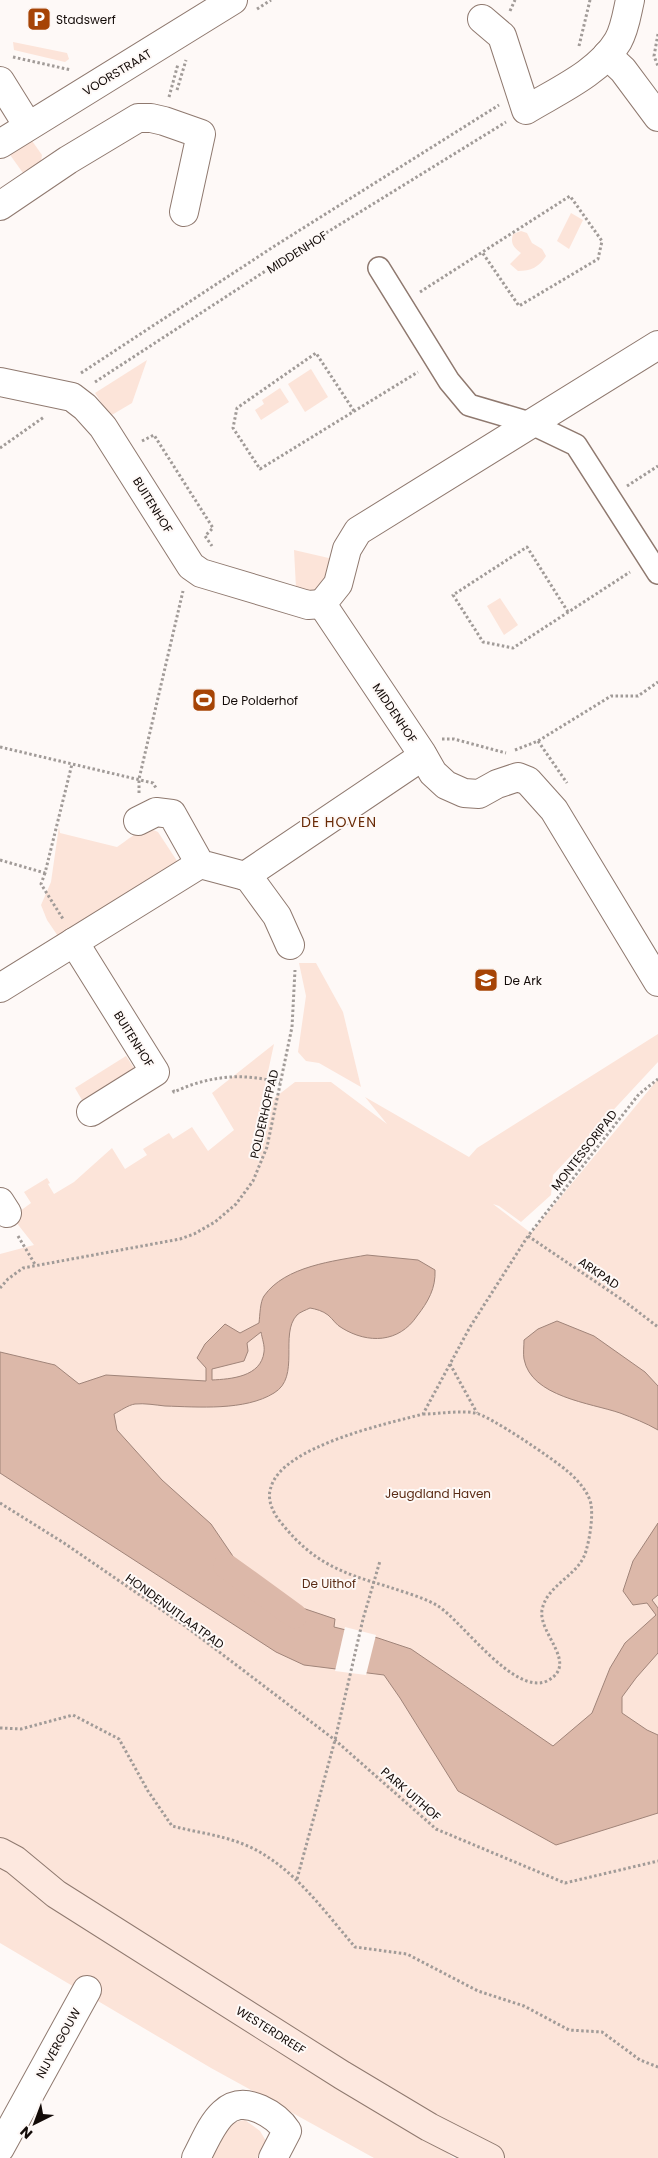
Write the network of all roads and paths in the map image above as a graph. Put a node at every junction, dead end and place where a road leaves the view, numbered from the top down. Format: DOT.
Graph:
graph roads {
  1 [pos="233,0"];
  2 [pos="590,0"];
  3 [pos="630,0"];
  4 [pos="482,19"];
  5 [pos="658,34"];
  6 [pos="578,48"];
  7 [pos="607,55"];
  8 [pos="658,66"];
  9 [pos="71,70"];
  10 [pos="4,71"];
  11 [pos="523,101"];
  12 [pos="658,118"];
  13 [pos="28,126"];
  14 [pos="0,144"];
  15 [pos="0,206"];
  16 [pos="184,212"];
  17 [pos="482,252"];
  18 [pos="379,268"];
  19 [pos="401,304"];
  20 [pos="658,345"];
  21 [pos="436,361"];
  22 [pos="0,382"];
  23 [pos="73,388"];
  24 [pos="354,411"];
  25 [pos="45,417"];
  26 [pos="530,423"];
  27 [pos="139,443"];
  28 [pos="0,448"];
  29 [pos="658,466"];
  30 [pos="610,498"];
  31 [pos="212,546"];
  32 [pos="191,566"];
  33 [pos="654,566"];
  34 [pos="322,604"];
  35 [pos="568,612"];
  36 [pos="658,682"];
  37 [pos="0,747"];
  38 [pos="422,754"];
  39 [pos="72,764"];
  40 [pos="139,780"];
  41 [pos="62,804"];
  42 [pos="67,805"];
  43 [pos="172,814"];
  44 [pos="138,821"];
  45 [pos="0,860"];
  46 [pos="200,864"];
  47 [pos="45,873"];
  48 [pos="245,876"];
  49 [pos="74,942"];
  50 [pos="290,945"];
  51 [pos="658,982"];
  52 [pos="0,988"];
  53 [pos="658,1079"];
  54 [pos="280,1083"];
  55 [pos="170,1084"];
  56 [pos="91,1112"];
  57 [pos="7,1215"];
  58 [pos="528,1236"];
  59 [pos="36,1266"];
  60 [pos="0,1288"];
  61 [pos="658,1327"];
  62 [pos="450,1364"];
  63 [pos="477,1413"];
  64 [pos="423,1414"];
  65 [pos="0,1503"];
  66 [pos="380,1561"];
  67 [pos="374,1582"];
  68 [pos="0,1728"];
  69 [pos="336,1740"];
  70 [pos="0,1852"];
  71 [pos="658,1861"];
  72 [pos="0,1872"];
  73 [pos="296,1879"];
  74 [pos="56,1894"];
  75 [pos="87,1990"];
  76 [pos="658,2067"];
  77 [pos="0,2148"];
  78 [pos="196,2158"];
  79 [pos="273,2158"];
  80 [pos="490,2158"];
  1 -- 13 [label="street, VOORSTRAAT"];
  2 -- 6 [label="path"];
  3 -- 7 [label="street"];
  4 -- 11 [label="street"];
  5 -- 8 [label="path"];
  7 -- 11 [label="street"];
  7 -- 12 [label="street"];
  9 -- 10 [label="path"];
  10 -- 13 [label="street"];
  11 -- 23 [label="path, MIDDENHOF"];
  11 -- 23 [label="path"];
  13 -- 14 [label="street, VOORSTRAAT"];
  15 -- 16 [label="street"];
  17 -- 17 [label="path"];
  17 -- 19 [label="path"];
  18 -- 19 [label="street"];
  19 -- 21 [label="street"];
  20 -- 26 [label="street"];
  21 -- 24 [label="path"];
  21 -- 26 [label="street"];
  22 -- 23 [label="street, BUITENHOF"];
  23 -- 32 [label="street, BUITENHOF"];
  24 -- 24 [label="path"];
  25 -- 28 [label="path"];
  26 -- 30 [label="street"];
  26 -- 34 [label="street"];
  27 -- 31 [label="path"];
  29 -- 30 [label="path"];
  30 -- 33 [label="street"];
  32 -- 34 [label="street"];
  32 -- 40 [label="path"];
  33 -- 35 [label="path"];
  34 -- 38 [label="street, MIDDENHOF"];
  35 -- 35 [label="path"];
  36 -- 38 [label="path"];
  37 -- 39 [label="path"];
  38 -- 48 [label="street"];
  38 -- 51 [label="street, MIDDENHOF"];
  39 -- 40 [label="path"];
  39 -- 41 [label="path"];
  40 -- 43 [label="path"];
  40 -- 44 [label="path"];
  41 -- 42 [label="path"];
  41 -- 47 [label="path"];
  43 -- 44 [label="street"];
  43 -- 46 [label="street"];
  45 -- 47 [label="path"];
  46 -- 48 [label="street"];
  46 -- 49 [label="street"];
  47 -- 49 [label="path"];
  48 -- 50 [label="street"];
  49 -- 52 [label="street"];
  49 -- 56 [label="street, BUITENHOF"];
  50 -- 54 [label="path, POLDERHOFPAD"];
  53 -- 58 [label="path, MONTESSORIPAD"];
  54 -- 55 [label="path"];
  54 -- 59 [label="path, POLDERHOFPAD"];
  57 -- 59 [label="path"];
  58 -- 61 [label="path, ARKPAD"];
  58 -- 62 [label="path, MONTESSORIPAD"];
  59 -- 60 [label="path, POLDERHOFPAD"];
  62 -- 63 [label="path"];
  62 -- 64 [label="path, MONTESSORIPAD"];
  63 -- 64 [label="path"];
  63 -- 67 [label="path"];
  64 -- 67 [label="path"];
  65 -- 69 [label="path, HONDENUITLAATPAD"];
  66 -- 67 [label="path"];
  67 -- 69 [label="path"];
  68 -- 73 [label="path"];
  69 -- 71 [label="path, PARK UITHOF"];
  69 -- 73 [label="path"];
  70 -- 74 [label="main road, WESTERDREEF"];
  72 -- 74 [label="main road, WESTERDREEF"];
  73 -- 76 [label="path"];
  74 -- 80 [label="main road, WESTERDREEF"];
  75 -- 77 [label="street, NIJVERGOUW"];
  78 -- 79 [label="street"];
}
